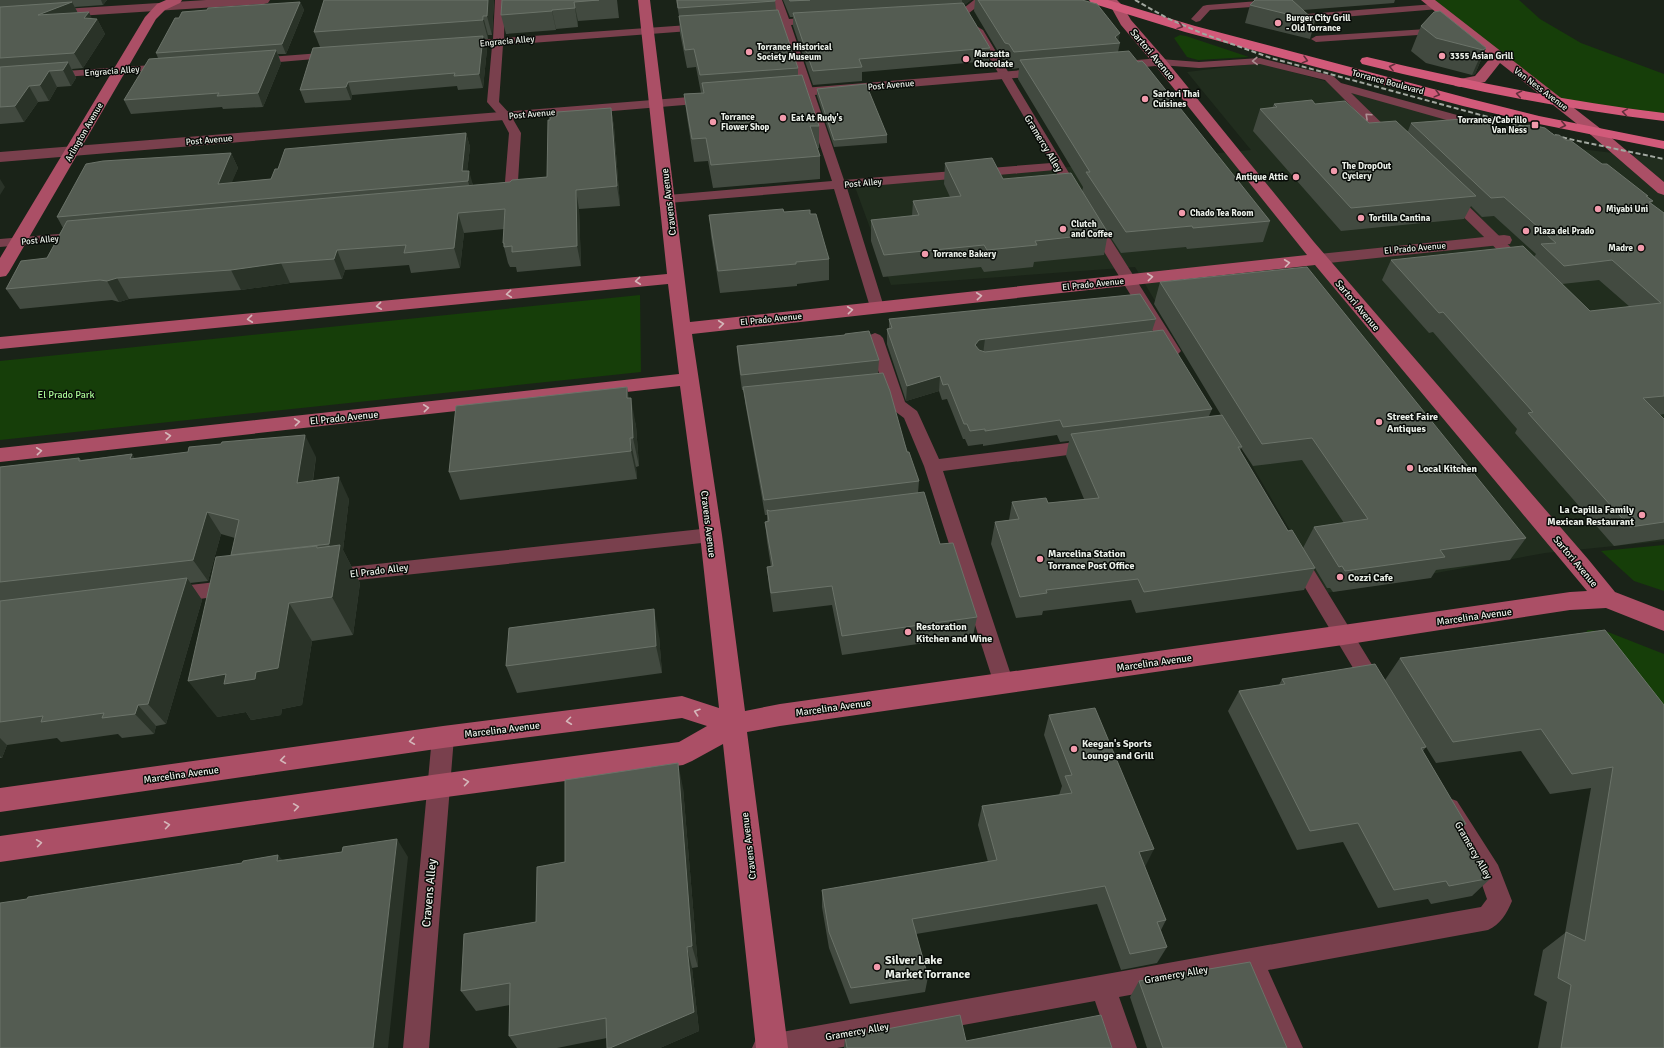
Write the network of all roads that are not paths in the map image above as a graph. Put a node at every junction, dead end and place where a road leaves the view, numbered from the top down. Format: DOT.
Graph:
graph roads {
  1 [pos="176,0"];
  2 [pos="264,0"];
  3 [pos="500,0"];
  4 [pos="644,0"];
  5 [pos="777,0"];
  6 [pos="1095,0"];
  7 [pos="1116,2"];
  8 [pos="159,3"];
  9 [pos="1431,3"];
  10 [pos="968,7"];
  11 [pos="1283,9"];
  12 [pos="0,18"];
  13 [pos="829,19"];
  14 [pos="1196,19"];
  15 [pos="784,22"];
  16 [pos="746,24"];
  17 [pos="716,26"];
  18 [pos="1464,30"];
  19 [pos="648,31"];
  20 [pos="1255,34"];
  21 [pos="1284,41"];
  22 [pos="1313,42"];
  23 [pos="498,43"];
  24 [pos="451,46"];
  25 [pos="348,54"];
  26 [pos="1498,57"];
  27 [pos="1357,58"];
  28 [pos="245,61"];
  29 [pos="1160,62"];
  30 [pos="181,66"];
  31 [pos="1104,67"];
  32 [pos="120,71"];
  33 [pos="1058,71"];
  34 [pos="1005,75"];
  35 [pos="37,76"];
  36 [pos="1460,83"];
  37 [pos="1336,86"];
  38 [pos="808,92"];
  39 [pos="763,95"];
  40 [pos="732,98"];
  41 [pos="1557,101"];
  42 [pos="656,104"];
  43 [pos="506,117"];
  44 [pos="1664,117"];
  45 [pos="1493,129"];
  46 [pos="1596,132"];
  47 [pos="1664,145"];
  48 [pos="1403,150"];
  49 [pos="73,151"];
  50 [pos="0,157"];
  51 [pos="1058,166"];
  52 [pos="840,186"];
  53 [pos="1441,187"];
  54 [pos="1664,190"];
  55 [pos="486,199"];
  56 [pos="668,200"];
  57 [pos="98,234"];
  58 [pos="1500,240"];
  59 [pos="19,242"];
  60 [pos="0,243"];
  61 [pos="1319,259"];
  62 [pos="0,272"];
  63 [pos="1528,272"];
  64 [pos="677,278"];
  65 [pos="1129,280"];
  66 [pos="877,307"];
  67 [pos="682,329"];
  68 [pos="875,338"];
  69 [pos="0,343"];
  70 [pos="1181,364"];
  71 [pos="689,379"];
  72 [pos="889,380"];
  73 [pos="844,385"];
  74 [pos="1104,444"];
  75 [pos="0,455"];
  76 [pos="933,466"];
  77 [pos="711,535"];
  78 [pos="1290,546"];
  79 [pos="310,578"];
  80 [pos="254,585"];
  81 [pos="159,596"];
  82 [pos="1607,599"];
  83 [pos="1664,620"];
  84 [pos="1343,635"];
  85 [pos="1004,684"];
  86 [pos="1385,703"];
  87 [pos="734,724"];
  88 [pos="443,737"];
  89 [pos="439,786"];
  90 [pos="1439,792"];
  91 [pos="0,800"];
  92 [pos="0,849"];
  93 [pos="1251,961"];
  94 [pos="1103,987"];
  95 [pos="416,1048"];
  96 [pos="770,1048"];
  97 [pos="1124,1048"];
  98 [pos="1290,1048"];
  1 -- 8 [label="street, Arlington Avenue"];
  2 -- 8 [label="street"];
  3 -- 23 [label="lane"];
  4 -- 19 [label="street, Cravens Avenue"];
  5 -- 15 [label="lane"];
  6 -- 7 [label="main road, Torrance Boulevard"];
  7 -- 14 [label="main road, Torrance Boulevard"];
  7 -- 29 [label="street, Sartori Avenue"];
  7 -- 46 [label="main road, Torrance Boulevard, one-way"];
  8 -- 12 [label="street"];
  8 -- 32 [label="street, Arlington Avenue"];
  9 -- 11 [label="lane"];
  9 -- 18 [label="street, Van Ness Avenue"];
  10 -- 34 [label="lane, Gramercy Alley"];
  11 -- 14 [label="lane"];
  11 -- 22 [label="lane"];
  13 -- 15 [label="lane"];
  14 -- 20 [label="main road, Torrance Boulevard"];
  15 -- 16 [label="lane"];
  15 -- 38 [label="lane"];
  17 -- 19 [label="lane, Engracia Alley"];
  18 -- 22 [label="lane"];
  18 -- 26 [label="street, Van Ness Avenue"];
  19 -- 23 [label="lane, Engracia Alley"];
  19 -- 42 [label="street, Cravens Avenue"];
  21 -- 22 [label="main road"];
  23 -- 24 [label="lane, Engracia Alley"];
  23 -- 43 [label="lane"];
  25 -- 28 [label="lane"];
  26 -- 36 [label="street"];
  26 -- 41 [label="street, Van Ness Avenue"];
  36 -- 27 [label="main road, Torrance Boulevard, one-way"];
  29 -- 31 [label="street"];
  37 -- 29 [label="lane, one-way"];
  29 -- 61 [label="street, Sartori Avenue"];
  30 -- 32 [label="lane, Engracia Alley"];
  32 -- 35 [label="lane, Engracia Alley"];
  32 -- 49 [label="street, Arlington Avenue"];
  33 -- 34 [label="street, Post Avenue"];
  34 -- 38 [label="street, Post Avenue"];
  34 -- 51 [label="lane, Gramercy Alley"];
  41 -- 36 [label="main road, Torrance Boulevard, one-way"];
  37 -- 45 [label="lane"];
  48 -- 37 [label="lane, one-way"];
  38 -- 39 [label="street, Post Avenue"];
  38 -- 52 [label="lane"];
  40 -- 42 [label="street, Post Avenue"];
  44 -- 41 [label="main road, Torrance Boulevard, one-way"];
  41 -- 46 [label="street, Van Ness Avenue"];
  42 -- 43 [label="street, Post Avenue"];
  42 -- 56 [label="street, Cravens Avenue"];
  43 -- 49 [label="street, Post Avenue"];
  43 -- 55 [label="lane"];
  46 -- 47 [label="main road, Torrance Boulevard"];
  46 -- 54 [label="street, Van Ness Avenue"];
  49 -- 50 [label="street, Post Avenue"];
  49 -- 59 [label="street, Arlington Avenue"];
  51 -- 52 [label="lane, Post Alley"];
  51 -- 65 [label="lane, Gramercy Alley"];
  52 -- 56 [label="lane, Post Alley"];
  52 -- 66 [label="lane"];
  53 -- 58 [label="lane"];
  56 -- 64 [label="street, Cravens Avenue"];
  57 -- 59 [label="lane, Post Alley"];
  58 -- 61 [label="street, El Prado Avenue"];
  58 -- 63 [label="lane"];
  59 -- 60 [label="lane, Post Alley"];
  59 -- 62 [label="street, Arlington Avenue"];
  65 -- 61 [label="street, El Prado Avenue, one-way"];
  61 -- 82 [label="street, Sartori Avenue"];
  64 -- 67 [label="street, Cravens Avenue"];
  64 -- 69 [label="street, one-way"];
  66 -- 65 [label="street, El Prado Avenue, one-way"];
  65 -- 70 [label="lane, Gramercy Alley"];
  67 -- 66 [label="street, El Prado Avenue, one-way"];
  67 -- 71 [label="street, Cravens Avenue"];
  68 -- 72 [label="lane"];
  75 -- 71 [label="street, El Prado Avenue, one-way"];
  71 -- 77 [label="street, Cravens Avenue"];
  72 -- 73 [label="lane"];
  72 -- 76 [label="lane"];
  74 -- 76 [label="lane"];
  76 -- 85 [label="lane"];
  77 -- 79 [label="lane, El Prado Alley"];
  77 -- 87 [label="street, Cravens Avenue"];
  78 -- 84 [label="lane"];
  80 -- 81 [label="lane"];
  82 -- 83 [label="street, Marcelina Avenue"];
  82 -- 84 [label="street, Marcelina Avenue"];
  84 -- 85 [label="street, Marcelina Avenue"];
  84 -- 86 [label="lane"];
  85 -- 87 [label="street, Marcelina Avenue"];
  87 -- 88 [label="street, Marcelina Avenue, one-way"];
  89 -- 87 [label="street, one-way"];
  87 -- 96 [label="street, Cravens Avenue"];
  88 -- 89 [label="lane, Cravens Alley"];
  88 -- 91 [label="street, Marcelina Avenue, one-way"];
  92 -- 89 [label="street, one-way"];
  89 -- 95 [label="lane, Cravens Alley"];
  90 -- 93 [label="lane, Gramercy Alley"];
  93 -- 94 [label="lane, Gramercy Alley"];
  93 -- 98 [label="lane"];
  94 -- 96 [label="lane, Gramercy Alley"];
  94 -- 97 [label="lane"];
}
